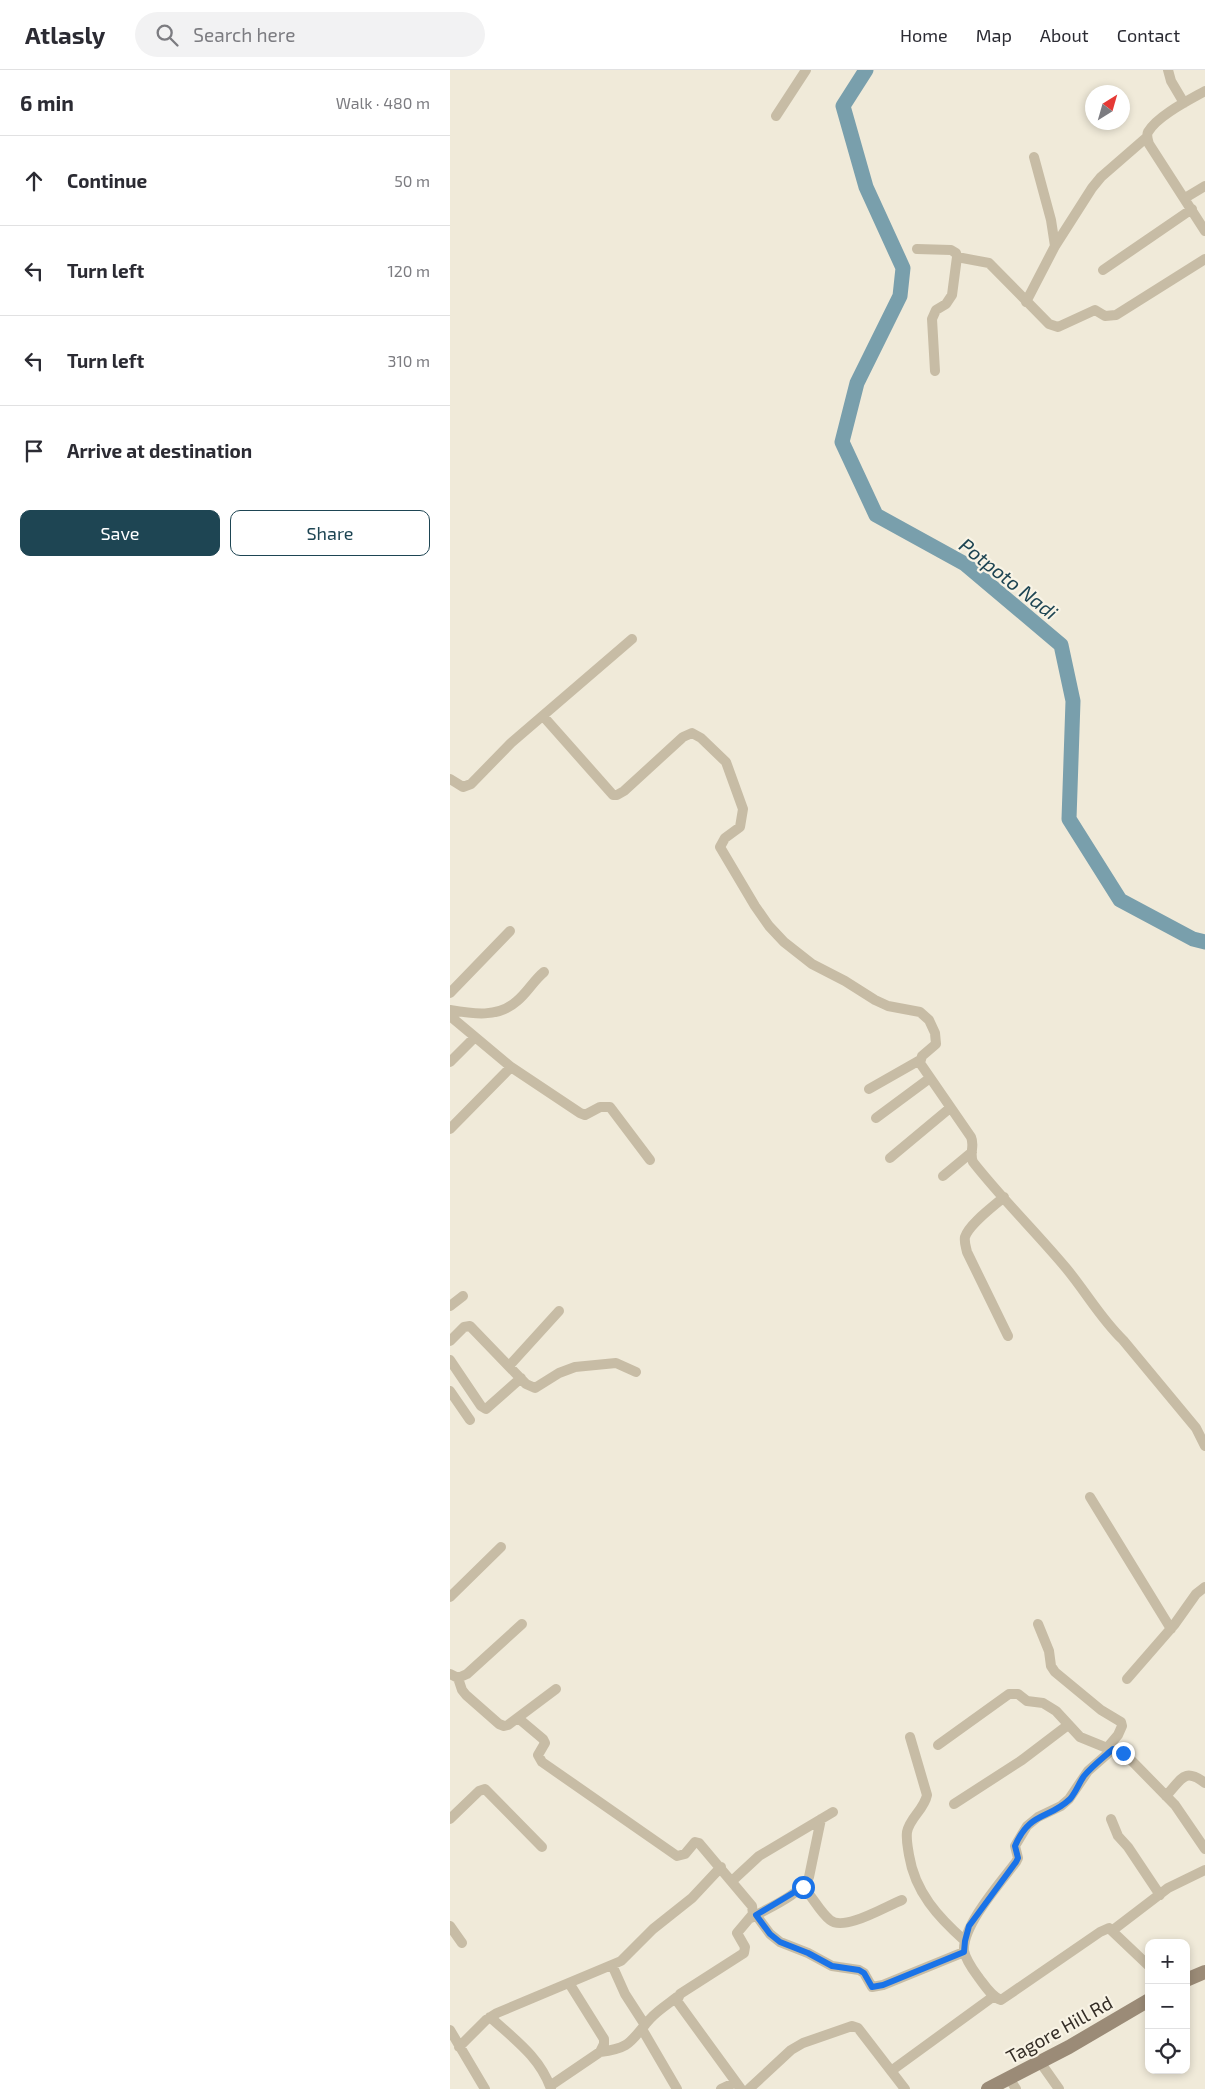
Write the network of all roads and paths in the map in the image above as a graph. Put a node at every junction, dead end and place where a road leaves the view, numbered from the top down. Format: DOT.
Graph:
graph roads {
  1 [pos="806,70"];
  2 [pos="1168,70"];
  3 [pos="1205,90"];
  4 [pos="1184,103"];
  5 [pos="776,116"];
  6 [pos="1147,136"];
  7 [pos="1034,157"];
  8 [pos="1205,186"];
  9 [pos="1185,198"];
  10 [pos="1192,209"];
  11 [pos="1205,231"];
  12 [pos="1056,246"];
  13 [pos="917,249"];
  14 [pos="957,258"];
  15 [pos="1205,259"];
  16 [pos="1103,270"];
  17 [pos="1026,302"];
  18 [pos="936,371"];
  19 [pos="632,639"];
  20 [pos="543,716"];
  21 [pos="450,779"];
  22 [pos="510,931"];
  23 [pos="544,972"];
  24 [pos="450,993"];
  25 [pos="450,1010"];
  26 [pos="450,1016"];
  27 [pos="454,1027"];
  28 [pos="475,1037"];
  29 [pos="920,1060"];
  30 [pos="450,1062"];
  31 [pos="510,1067"];
  32 [pos="930,1078"];
  33 [pos="869,1089"];
  34 [pos="950,1108"];
  35 [pos="876,1118"];
  36 [pos="450,1129"];
  37 [pos="972,1152"];
  38 [pos="890,1158"];
  39 [pos="650,1160"];
  40 [pos="943,1176"];
  41 [pos="1004,1197"];
  42 [pos="463,1296"];
  43 [pos="450,1306"];
  44 [pos="559,1311"];
  45 [pos="1008,1336"];
  46 [pos="450,1341"];
  47 [pos="450,1360"];
  48 [pos="510,1366"];
  49 [pos="636,1372"];
  50 [pos="521,1378"];
  51 [pos="450,1391"];
  52 [pos="470,1420"];
  53 [pos="1205,1446"];
  54 [pos="1090,1497"];
  55 [pos="501,1547"];
  56 [pos="1205,1587"];
  57 [pos="450,1597"];
  58 [pos="522,1624"];
  59 [pos="1038,1624"];
  60 [pos="1171,1629"];
  61 [pos="454,1676"];
  62 [pos="1127,1679"];
  63 [pos="556,1689"];
  64 [pos="518,1718"];
  65 [pos="1068,1725"];
  66 [pos="910,1737"];
  67 [pos="938,1745"];
  68 [pos="1110,1748"];
  69 [pos="1205,1782"];
  70 [pos="1166,1796"];
  71 [pos="954,1804"];
  72 [pos="834,1812"];
  73 [pos="452,1814"];
  74 [pos="821,1819"];
  75 [pos="1111,1819"];
  76 [pos="542,1847"];
  77 [pos="1205,1849"];
  78 [pos="721,1867"];
  79 [pos="1205,1870"];
  80 [pos="732,1881"];
  81 [pos="803,1887"];
  82 [pos="1160,1895"];
  83 [pos="902,1900"];
  84 [pos="753,1917"];
  85 [pos="450,1926"];
  86 [pos="1113,1930"];
  87 [pos="965,1941"];
  88 [pos="462,1943"];
  89 [pos="964,1952"];
  90 [pos="1145,1962"];
  91 [pos="612,1965"];
  92 [pos="1205,1972"];
  93 [pos="1190,1978"];
  94 [pos="569,1983"];
  95 [pos="994,1996"];
  96 [pos="677,1997"];
  97 [pos="1145,2002"];
  98 [pos="490,2017"];
  99 [pos="643,2027"];
  100 [pos="450,2030"];
  101 [pos="459,2047"];
  102 [pos="600,2052"];
  103 [pos="1040,2062"];
  104 [pos="892,2071"];
  105 [pos="1013,2083"];
  106 [pos="738,2085"];
  107 [pos="551,2088"];
  108 [pos="485,2089"];
  109 [pos="677,2089"];
  110 [pos="721,2089"];
  111 [pos="749,2089"];
  112 [pos="905,2089"];
  113 [pos="988,2089"];
  114 [pos="1059,2089"];
  1 -- 5 [label="street"];
  2 -- 4 [label="street"];
  3 -- 4 [label="street"];
  4 -- 6 [label="street"];
  6 -- 9 [label="street"];
  6 -- 12 [label="street"];
  7 -- 12 [label="street"];
  8 -- 9 [label="street"];
  9 -- 10 [label="street"];
  10 -- 11 [label="street"];
  10 -- 16 [label="street"];
  12 -- 17 [label="street"];
  13 -- 14 [label="street"];
  14 -- 17 [label="street"];
  14 -- 18 [label="street"];
  15 -- 17 [label="street"];
  19 -- 20 [label="street"];
  20 -- 21 [label="street"];
  20 -- 29 [label="street"];
  22 -- 24 [label="street"];
  23 -- 25 [label="street"];
  26 -- 27 [label="street"];
  27 -- 28 [label="street"];
  28 -- 30 [label="street"];
  28 -- 31 [label="street"];
  29 -- 32 [label="street"];
  29 -- 33 [label="street"];
  31 -- 36 [label="street"];
  31 -- 39 [label="street"];
  32 -- 34 [label="street"];
  32 -- 35 [label="street"];
  34 -- 37 [label="street"];
  34 -- 38 [label="street"];
  37 -- 40 [label="street"];
  37 -- 41 [label="street"];
  41 -- 45 [label="street"];
  41 -- 53 [label="street"];
  42 -- 43 [label="street"];
  44 -- 48 [label="street"];
  46 -- 48 [label="street"];
  47 -- 50 [label="street"];
  48 -- 50 [label="street"];
  49 -- 50 [label="street"];
  51 -- 52 [label="street"];
  54 -- 60 [label="street"];
  55 -- 57 [label="street"];
  56 -- 60 [label="street"];
  58 -- 61 [label="street"];
  59 -- 68 [label="street"];
  60 -- 62 [label="street"];
  61 -- 64 [label="street"];
  63 -- 64 [label="street"];
  64 -- 78 [label="street"];
  65 -- 67 [label="street"];
  65 -- 68 [label="street"];
  65 -- 71 [label="street"];
  66 -- 87 [label="street"];
  68 -- 70 [label="street"];
  68 -- 87 [label="street"];
  69 -- 70 [label="street"];
  70 -- 77 [label="street"];
  72 -- 74 [label="street"];
  73 -- 76 [label="street"];
  74 -- 80 [label="street"];
  74 -- 81 [label="street"];
  75 -- 82 [label="street"];
  78 -- 80 [label="street"];
  78 -- 91 [label="street"];
  79 -- 82 [label="street"];
  80 -- 84 [label="street"];
  81 -- 83 [label="street"];
  81 -- 84 [label="street"];
  82 -- 86 [label="street"];
  84 -- 89 [label="street"];
  84 -- 96 [label="street"];
  85 -- 88 [label="street"];
  86 -- 90 [label="street"];
  86 -- 95 [label="street"];
  87 -- 89 [label="street"];
  89 -- 95 [label="street"];
  91 -- 94 [label="street"];
  91 -- 99 [label="street"];
  92 -- 93 [label="main road"];
  94 -- 98 [label="street"];
  94 -- 102 [label="street"];
  95 -- 104 [label="street"];
  96 -- 99 [label="street"];
  96 -- 106 [label="street"];
  97 -- 103 [label="main road, Tagore Hill Rd"];
  98 -- 101 [label="street"];
  98 -- 107 [label="street"];
  99 -- 102 [label="street"];
  99 -- 109 [label="street"];
  100 -- 101 [label="street"];
  101 -- 108 [label="street"];
  102 -- 107 [label="street"];
  103 -- 105 [label="main road, Tagore Hill Rd"];
  103 -- 114 [label="street"];
  104 -- 111 [label="street"];
  104 -- 112 [label="street"];
  105 -- 113 [label="main road, Tagore Hill Rd"];
  106 -- 110 [label="street"];
}
